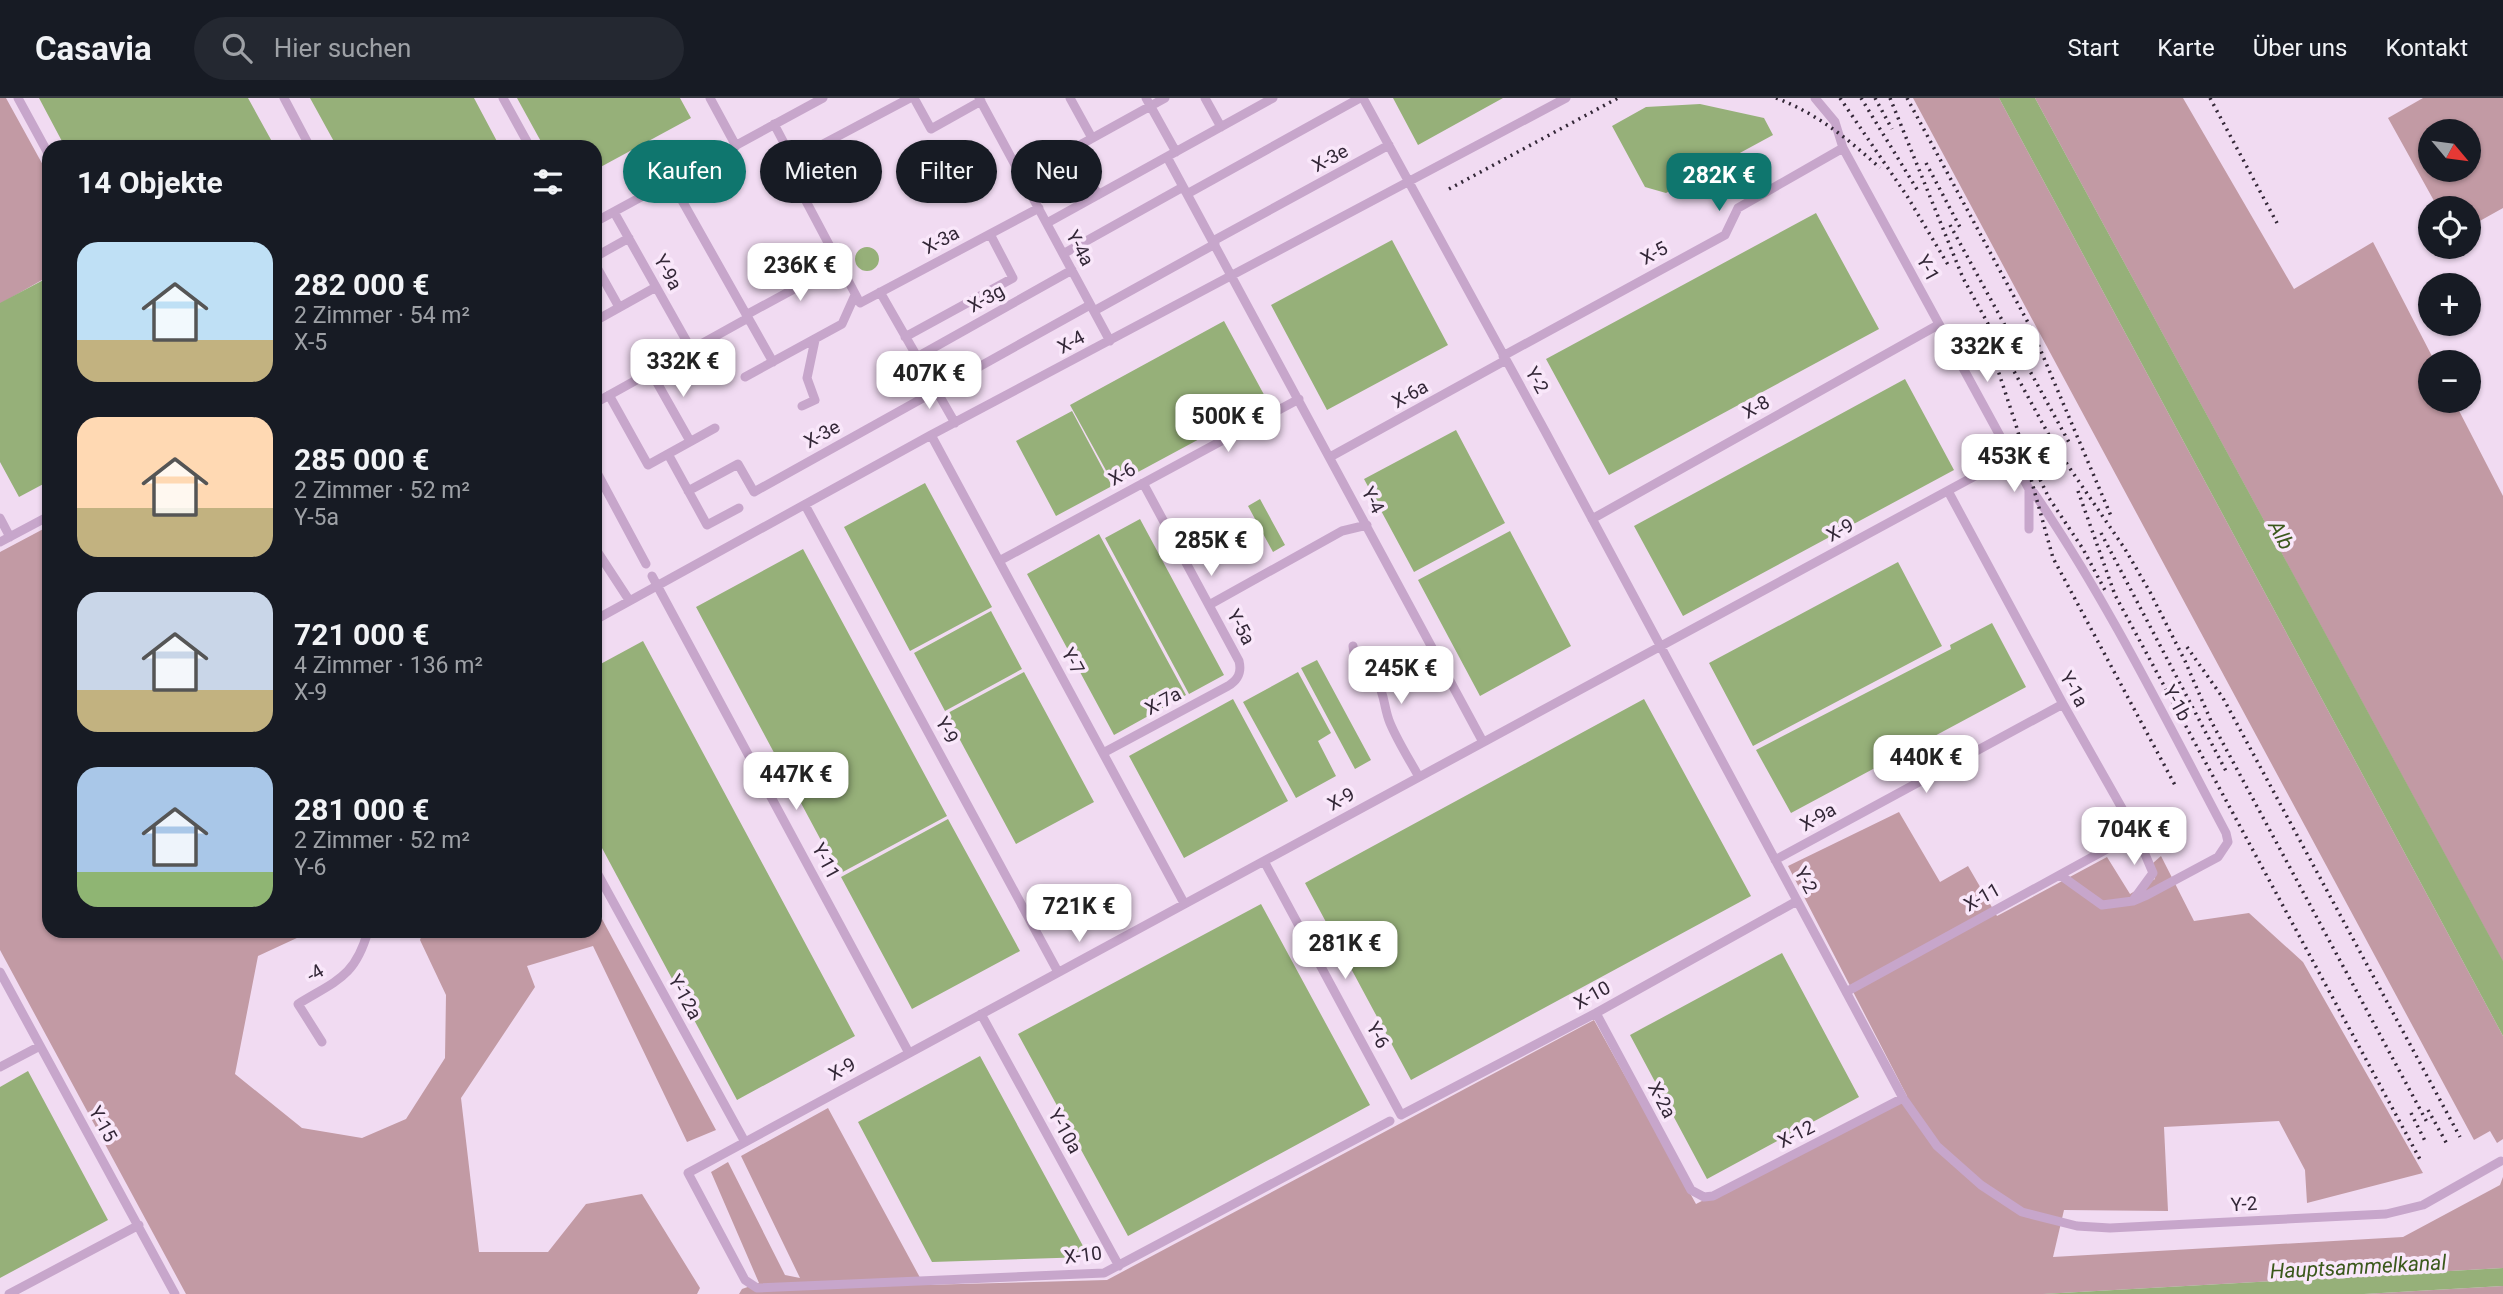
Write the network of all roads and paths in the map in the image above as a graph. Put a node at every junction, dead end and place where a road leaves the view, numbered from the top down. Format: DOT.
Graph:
graph roads {
  1 [pos="18,98"];
  2 [pos="284,98"];
  3 [pos="503,98"];
  4 [pos="710,98"];
  5 [pos="823,98"];
  6 [pos="912,98"];
  7 [pos="1070,98"];
  8 [pos="1165,98"];
  9 [pos="1205,98"];
  10 [pos="1273,98"];
  11 [pos="1362,98"];
  12 [pos="1566,98"];
  13 [pos="1815,98"];
  14 [pos="980,100"];
  15 [pos="1148,102"];
  16 [pos="774,124"];
  17 [pos="1220,127"];
  18 [pos="1092,138"];
  19 [pos="306,140"];
  20 [pos="526,140"];
  21 [pos="733,140"];
  22 [pos="746,140"];
  23 [pos="782,140"];
  24 [pos="831,140"];
  25 [pos="1089,140"];
  26 [pos="42,142"];
  27 [pos="1389,145"];
  28 [pos="1843,148"];
  29 [pos="1171,154"];
  30 [pos="1011,157"];
  31 [pos="1408,182"];
  32 [pos="1185,191"];
  33 [pos="1102,193"];
  34 [pos="631,203"];
  35 [pos="683,203"];
  36 [pos="807,203"];
  37 [pos="1036,203"];
  38 [pos="1083,203"];
  39 [pos="1039,208"];
  40 [pos="614,212"];
  41 [pos="602,218"];
  42 [pos="1047,223"];
  43 [pos="990,234"];
  44 [pos="628,238"];
  45 [pos="1214,243"];
  46 [pos="602,253"];
  47 [pos="1063,254"];
  48 [pos="840,264"];
  49 [pos="1072,270"];
  50 [pos="1232,275"];
  51 [pos="602,277"];
  52 [pos="656,287"];
  53 [pos="880,292"];
  54 [pos="858,299"];
  55 [pos="619,307"];
  56 [pos="1092,308"];
  57 [pos="747,316"];
  58 [pos="602,317"];
  59 [pos="1938,325"];
  60 [pos="905,337"];
  61 [pos="815,340"];
  62 [pos="1110,341"];
  63 [pos="691,349"];
  64 [pos="917,357"];
  65 [pos="1505,358"];
  66 [pos="773,362"];
  67 [pos="651,372"];
  68 [pos="745,377"];
  69 [pos="936,390"];
  70 [pos="609,395"];
  71 [pos="602,399"];
  72 [pos="1299,399"];
  73 [pos="802,407"];
  74 [pos="955,423"];
  75 [pos="715,428"];
  76 [pos="931,435"];
  77 [pos="690,441"];
  78 [pos="668,454"];
  79 [pos="1330,457"];
  80 [pos="2010,457"];
  81 [pos="602,482"];
  82 [pos="1143,483"];
  83 [pos="2028,489"];
  84 [pos="688,491"];
  85 [pos="1948,491"];
  86 [pos="804,505"];
  87 [pos="739,508"];
  88 [pos="0,518"];
  89 [pos="1592,519"];
  90 [pos="42,520"];
  91 [pos="1367,525"];
  92 [pos="2029,529"];
  93 [pos="10,537"];
  94 [pos="0,542"];
  95 [pos="602,559"];
  96 [pos="999,561"];
  97 [pos="646,564"];
  98 [pos="654,580"];
  99 [pos="629,600"];
  100 [pos="1209,605"];
  101 [pos="602,616"];
  102 [pos="1353,646"];
  103 [pos="1660,647"];
  104 [pos="1238,678"];
  105 [pos="2063,704"];
  106 [pos="1483,742"];
  107 [pos="1103,753"];
  108 [pos="1419,777"];
  109 [pos="2136,833"];
  110 [pos="1775,860"];
  111 [pos="1264,861"];
  112 [pos="2060,875"];
  113 [pos="602,882"];
  114 [pos="1797,901"];
  115 [pos="2133,901"];
  116 [pos="1184,903"];
  117 [pos="365,938"];
  118 [pos="0,972"];
  119 [pos="1058,972"];
  120 [pos="1846,992"];
  121 [pos="1595,1013"];
  122 [pos="981,1014"];
  123 [pos="322,1042"];
  124 [pos="40,1046"];
  125 [pos="909,1053"];
  126 [pos="0,1067"];
  127 [pos="1903,1098"];
  128 [pos="1401,1115"];
  129 [pos="1390,1121"];
  130 [pos="745,1142"];
  131 [pos="2501,1161"];
  132 [pos="1704,1197"];
  133 [pos="139,1225"];
  134 [pos="1119,1266"];
  135 [pos="745,1280"];
  136 [pos="9,1294"];
  137 [pos="175,1294"];
  1 -- 26 [label="street"];
  2 -- 19 [label="street"];
  3 -- 20 [label="street"];
  4 -- 21 [label="street"];
  5 -- 16 [label="street"];
  6 -- 14 [label="street"];
  6 -- 24 [label="street"];
  7 -- 18 [label="street"];
  8 -- 15 [label="street"];
  9 -- 17 [label="street"];
  10 -- 17 [label="street"];
  11 -- 27 [label="street, Y-2"];
  11 -- 32 [label="street"];
  12 -- 31 [label="street, X-4"];
  13 -- 28 [label="street, Y-1"];
  14 -- 30 [label="street, Y-4a"];
  15 -- 18 [label="street"];
  15 -- 29 [label="street"];
  16 -- 22 [label="street"];
  16 -- 23 [label="street"];
  17 -- 29 [label="street"];
  18 -- 25 [label="street"];
  27 -- 31 [label="street, Y-2"];
  27 -- 45 [label="street, X-3e"];
  28 -- 59 [label="street, Y-1"];
  28 -- 65 [label="street, X-5"];
  29 -- 32 [label="street"];
  29 -- 33 [label="street"];
  31 -- 50 [label="street, X-4"];
  31 -- 65 [label="street, Y-2"];
  32 -- 45 [label="street"];
  32 -- 47 [label="street"];
  34 -- 40 [label="street"];
  35 -- 57 [label="street"];
  36 -- 48 [label="street"];
  37 -- 39 [label="street, Y-4a"];
  38 -- 42 [label="street"];
  39 -- 42 [label="street, Y-4a"];
  39 -- 43 [label="street, X-3a"];
  40 -- 41 [label="street"];
  40 -- 44 [label="street, Y-9a"];
  42 -- 47 [label="street, Y-4a"];
  43 -- 53 [label="street, X-3a"];
  43 -- 60 [label="street"];
  44 -- 46 [label="street"];
  44 -- 52 [label="street, Y-9a"];
  45 -- 50 [label="street"];
  45 -- 56 [label="street, X-3e"];
  47 -- 49 [label="street, Y-4a"];
  48 -- 54 [label="street"];
  48 -- 57 [label="street"];
  49 -- 56 [label="street, Y-4a"];
  49 -- 64 [label="street, X-3g"];
  50 -- 62 [label="street, X-4"];
  50 -- 72 [label="street, Y-4"];
  51 -- 55 [label="street"];
  52 -- 55 [label="street"];
  52 -- 63 [label="street, Y-9a"];
  53 -- 54 [label="street, X-3a"];
  53 -- 60 [label="street"];
  54 -- 61 [label="street"];
  55 -- 58 [label="street"];
  56 -- 62 [label="street, Y-4a"];
  56 -- 69 [label="street, X-3e"];
  57 -- 63 [label="street"];
  57 -- 66 [label="street"];
  59 -- 80 [label="street, Y-1"];
  59 -- 89 [label="street, X-8"];
  60 -- 64 [label="street"];
  61 -- 66 [label="street"];
  61 -- 73 [label="street"];
  62 -- 74 [label="street, X-4"];
  63 -- 67 [label="street"];
  64 -- 69 [label="street"];
  65 -- 79 [label="street, X-6a"];
  65 -- 89 [label="street, Y-2"];
  66 -- 68 [label="street"];
  67 -- 70 [label="street"];
  67 -- 77 [label="street"];
  69 -- 74 [label="street"];
  69 -- 84 [label="street, X-3e"];
  70 -- 71 [label="street"];
  70 -- 78 [label="street"];
  72 -- 79 [label="street, Y-4"];
  72 -- 82 [label="street, X-6"];
  74 -- 76 [label="street, X-4"];
  75 -- 77 [label="street"];
  76 -- 86 [label="street, X-4"];
  76 -- 96 [label="street, Y-7"];
  77 -- 78 [label="street"];
  78 -- 84 [label="street"];
  79 -- 91 [label="street, Y-4"];
  80 -- 83 [label="street, Y-1b"];
  80 -- 85 [label="street, X-9"];
  81 -- 97 [label="street"];
  82 -- 96 [label="street, X-6"];
  82 -- 100 [label="street, Y-5a"];
  83 -- 92 [label="street, Y-1b"];
  83 -- 115 [label="street, Y-1b"];
  84 -- 87 [label="street"];
  85 -- 103 [label="street, X-9"];
  85 -- 105 [label="street, Y-1a"];
  86 -- 98 [label="street, X-4"];
  86 -- 119 [label="street, Y-9"];
  88 -- 93 [label="street"];
  89 -- 103 [label="street, Y-2"];
  90 -- 93 [label="street"];
  91 -- 100 [label="street"];
  91 -- 106 [label="street, Y-4"];
  93 -- 94 [label="street"];
  95 -- 99 [label="street"];
  96 -- 107 [label="street, Y-7"];
  98 -- 99 [label="street, X-4"];
  98 -- 125 [label="street, Y-11"];
  99 -- 101 [label="street, X-4"];
  100 -- 104 [label="street, Y-5a"];
  102 -- 108 [label="street"];
  103 -- 106 [label="street, X-9"];
  103 -- 110 [label="street, Y-2"];
  104 -- 107 [label="street, X-7a"];
  105 -- 109 [label="street, Y-1a"];
  105 -- 110 [label="street, X-9a"];
  106 -- 108 [label="street, X-9"];
  107 -- 116 [label="street, Y-7"];
  108 -- 111 [label="street, X-9"];
  109 -- 112 [label="street, X-11"];
  109 -- 115 [label="street, Y-1a"];
  110 -- 114 [label="street, Y-2"];
  111 -- 116 [label="street, X-9"];
  111 -- 128 [label="street, Y-6"];
  112 -- 115 [label="street"];
  112 -- 120 [label="street, X-11"];
  113 -- 130 [label="street, Y-12a"];
  114 -- 120 [label="street, Y-2"];
  114 -- 121 [label="street, X-10"];
  116 -- 119 [label="street, X-9"];
  117 -- 123 [label="street, -4"];
  118 -- 124 [label="street, Y-15"];
  119 -- 122 [label="street, X-9"];
  120 -- 127 [label="street, Y-2"];
  121 -- 128 [label="street, X-10"];
  121 -- 132 [label="street, X-2a"];
  122 -- 125 [label="street, X-9"];
  122 -- 134 [label="street, Y-10a"];
  124 -- 126 [label="street"];
  124 -- 133 [label="street, Y-15"];
  125 -- 130 [label="street, X-9"];
  127 -- 131 [label="street, Y-2"];
  127 -- 132 [label="street, X-12"];
  129 -- 134 [label="street, X-10"];
  130 -- 135 [label="street, X-9"];
  133 -- 136 [label="street"];
  133 -- 137 [label="street, Y-15"];
  134 -- 135 [label="street, X-10"];
}
